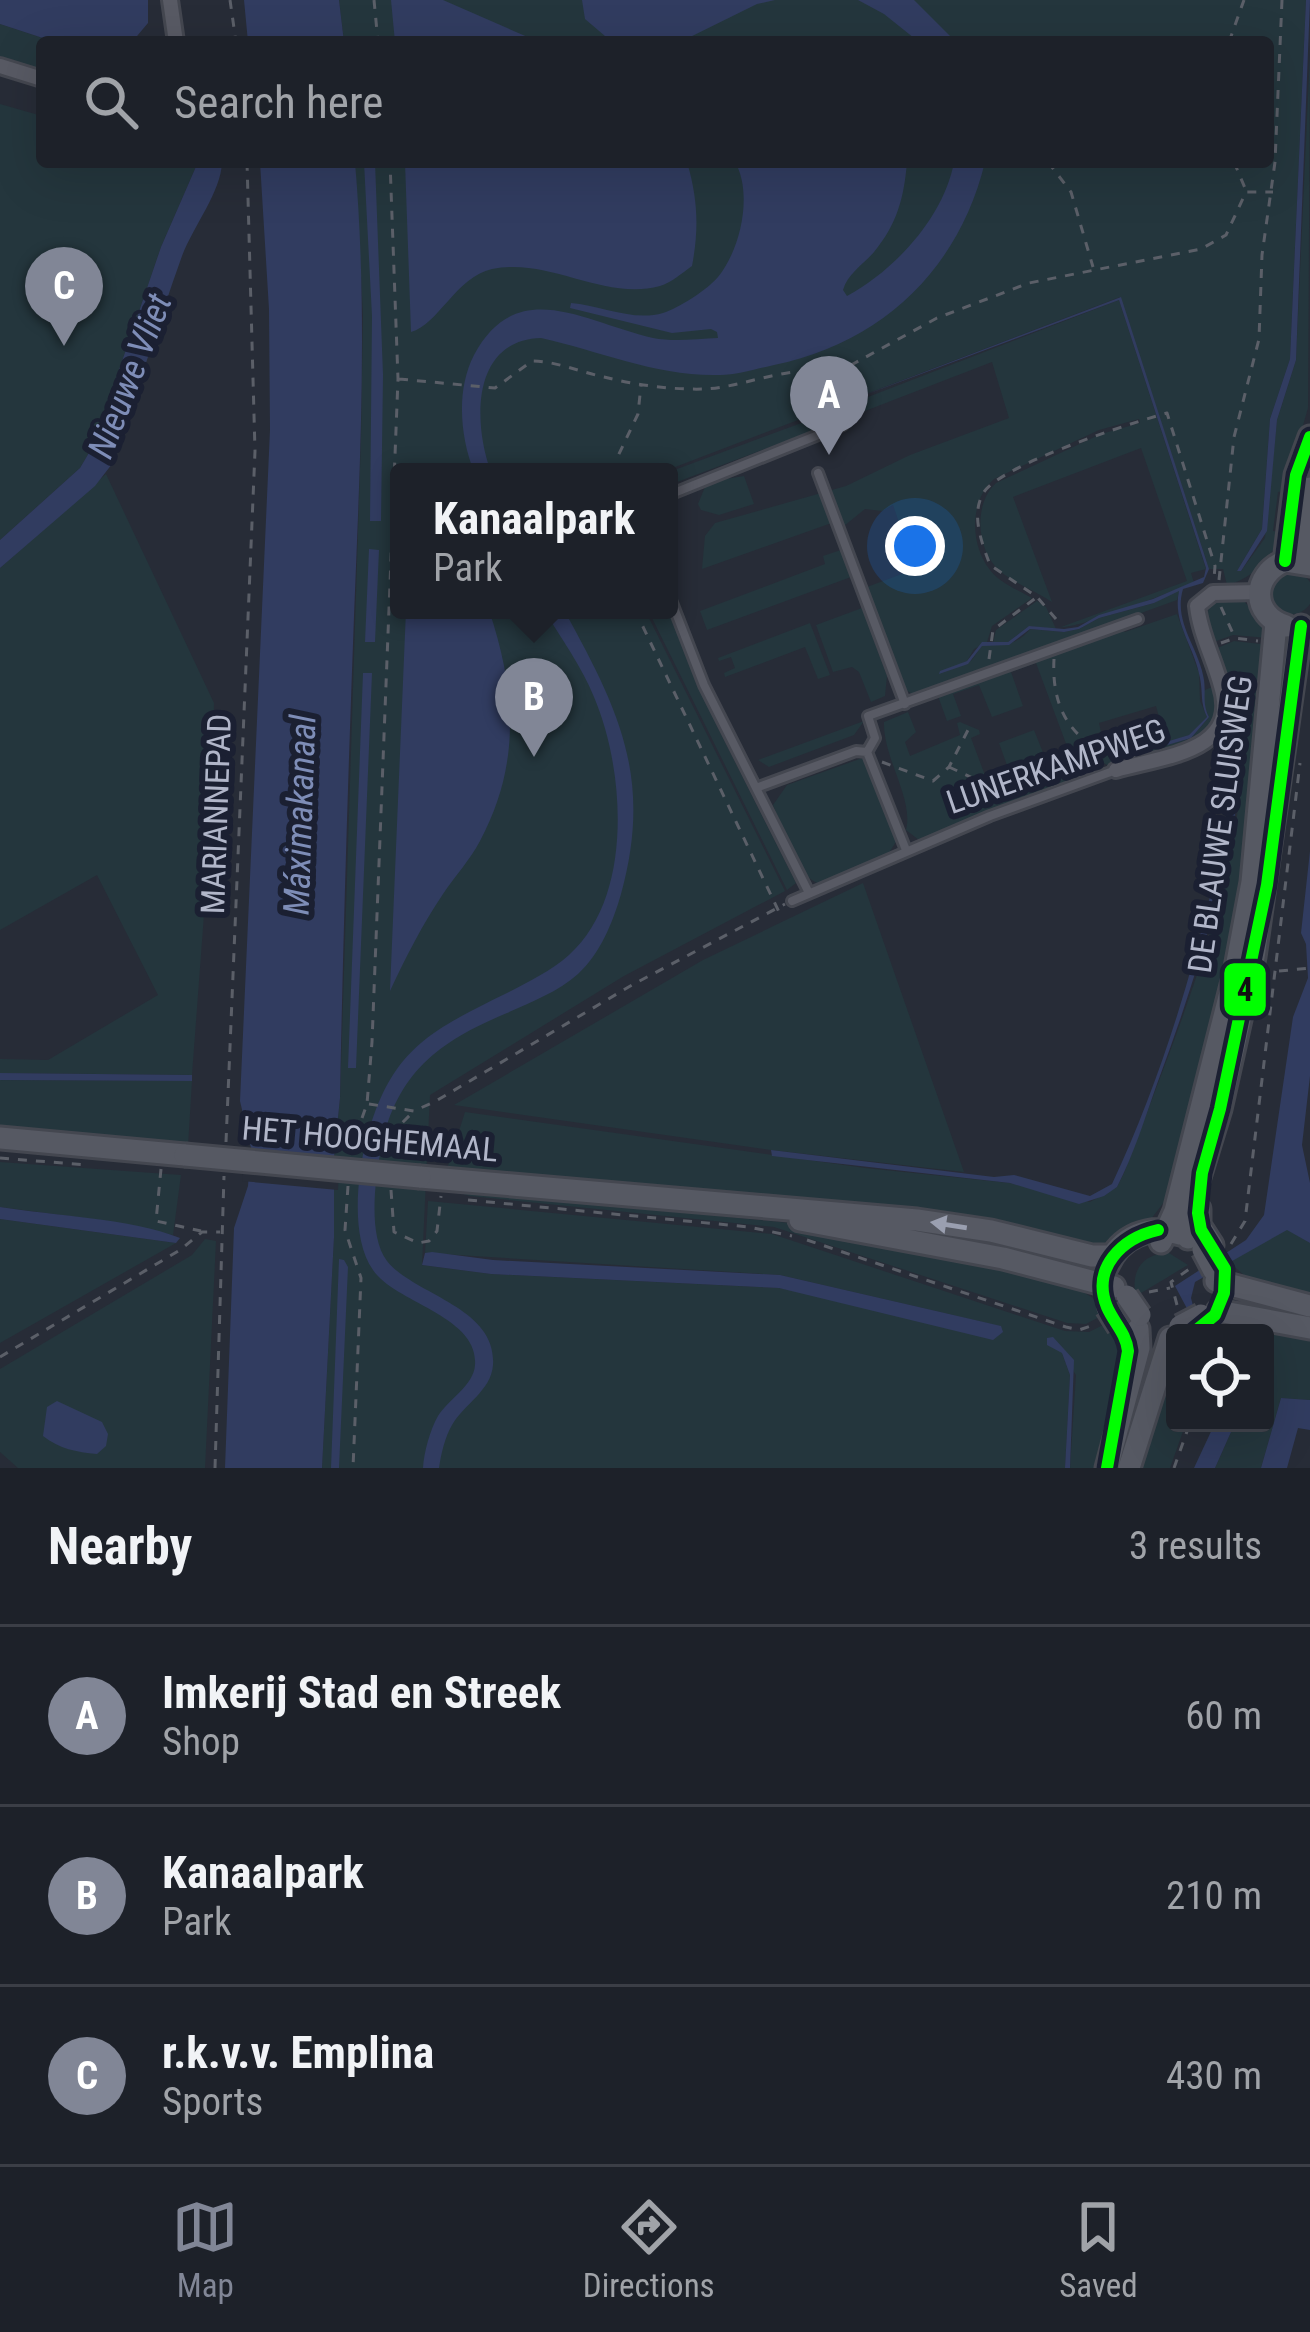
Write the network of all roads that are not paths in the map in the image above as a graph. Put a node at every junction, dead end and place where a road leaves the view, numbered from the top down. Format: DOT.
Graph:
graph roads {
  1 [pos="170,0"];
  2 [pos="175,36"];
  3 [pos="0,66"];
  4 [pos="36,77"];
  5 [pos="850,413"];
  6 [pos="1310,437"];
  7 [pos="818,473"];
  8 [pos="1310,488"];
  9 [pos="678,491"];
  10 [pos="1300,563"];
  11 [pos="1259,592"];
  12 [pos="678,618"];
  13 [pos="1138,619"];
  14 [pos="1276,623"];
  15 [pos="1306,624"];
  16 [pos="905,704"];
  17 [pos="870,755"];
  18 [pos="1116,770"];
  19 [pos="756,788"];
  20 [pos="906,850"];
  21 [pos="809,893"];
  22 [pos="792,901"];
  23 [pos="0,1138"];
  24 [pos="1192,1172"];
  25 [pos="735,1207"];
  26 [pos="1169,1289"];
  27 [pos="1310,1306"];
  28 [pos="1310,1328"];
  29 [pos="1135,1401"];
  30 [pos="1107,1468"];
  31 [pos="1129,1468"];
  1 -- 2 [label="street"];
  3 -- 4 [label="street"];
  5 -- 9 [label="lane"];
  6 -- 10 [label="main road"];
  7 -- 16 [label="lane"];
  8 -- 10 [label="main road"];
  10 -- 11 [label="main road"];
  11 -- 14 [label="main road"];
  11 -- 18 [label="street, LUNERKAMPWEG"];
  12 -- 19 [label="lane"];
  13 -- 16 [label="lane"];
  14 -- 15 [label="main road"];
  14 -- 24 [label="main road, DE BLAUWE SLUISWEG"];
  15 -- 24 [label="main road, DE BLAUWE SLUISWEG"];
  16 -- 17 [label="lane"];
  17 -- 19 [label="lane"];
  17 -- 20 [label="lane"];
  18 -- 20 [label="lane, LUNERKAMPWEG"];
  19 -- 21 [label="lane"];
  20 -- 21 [label="lane, LUNERKAMPWEG"];
  21 -- 22 [label="lane, LUNERKAMPWEG"];
  23 -- 25 [label="main road, HET HOOGHEMAAL, bridge"];
  24 -- 26 [label="main road, DE BLAUWE SLUISWEG"];
  25 -- 26 [label="main road, HET HOOGHEMAAL"];
  26 -- 25 [label="main road, HET HOOGHEMAAL, one-way"];
  26 -- 27 [label="main road, HET HOOGHEMAAL"];
  26 -- 28 [label="main road, HET HOOGHEMAAL"];
  26 -- 29 [label="main road, DE BLAUWE SLUISWEG"];
  26 -- 29 [label="main road, DE BLAUWE SLUISWEG"];
  29 -- 30 [label="main road, DE BLAUWE SLUISWEG"];
  29 -- 31 [label="main road, DE BLAUWE SLUISWEG"];
}
